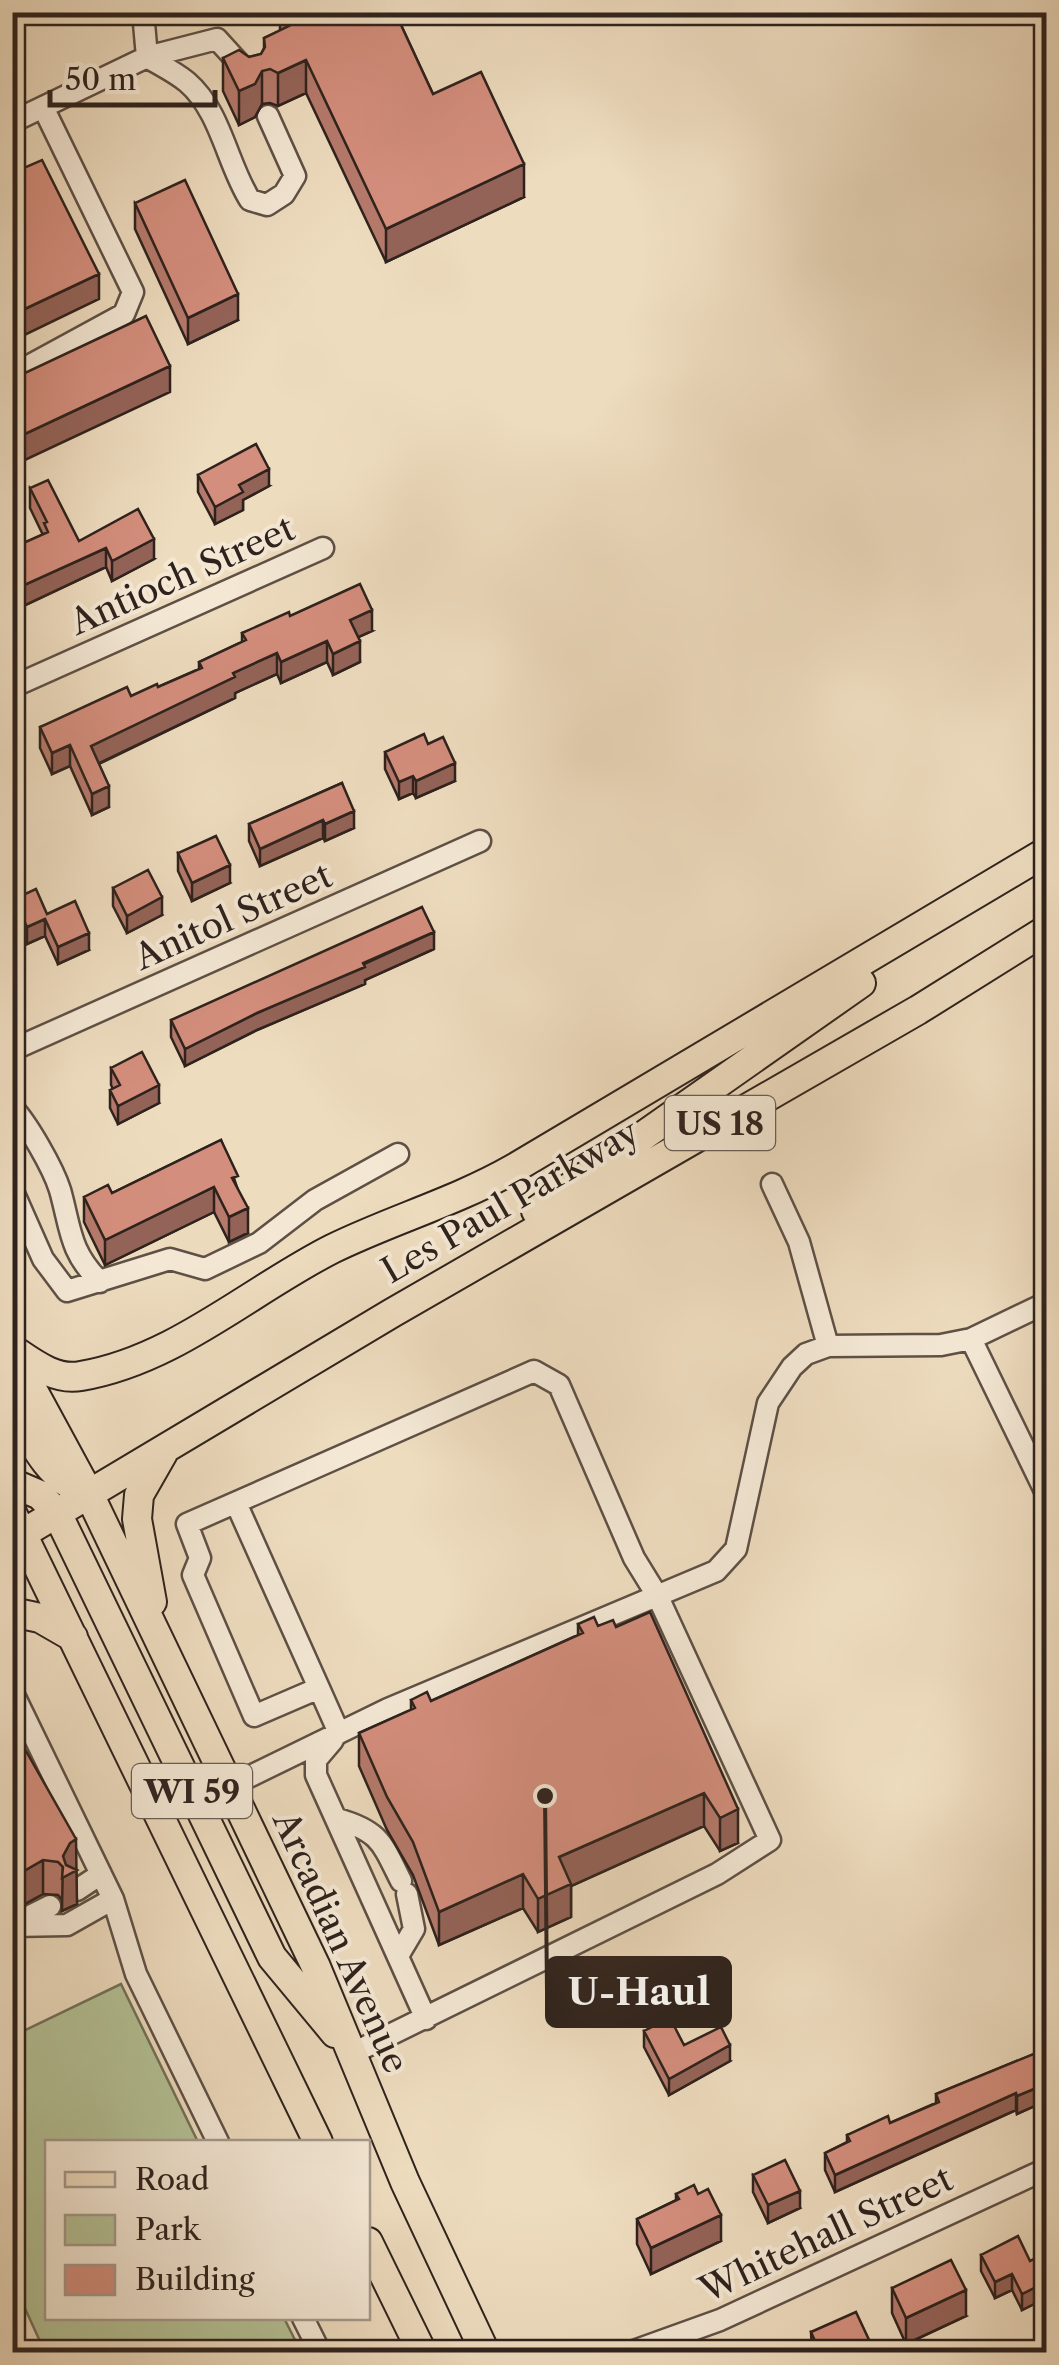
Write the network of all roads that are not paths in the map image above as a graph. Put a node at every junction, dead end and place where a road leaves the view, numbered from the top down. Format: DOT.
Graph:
graph roads {
  1 [pos="142,12"];
  2 [pos="146,57"];
  3 [pos="252,77"];
  4 [pos="43,108"];
  5 [pos="268,116"];
  6 [pos="12,122"];
  7 [pos="12,376"];
  8 [pos="322,548"];
  9 [pos="12,687"];
  10 [pos="480,840"];
  11 [pos="1046,852"];
  12 [pos="1046,930"];
  13 [pos="902,938"];
  14 [pos="12,1050"];
  15 [pos="12,1107"];
  16 [pos="398,1154"];
  17 [pos="772,1184"];
  18 [pos="12,1189"];
  19 [pos="100,1282"];
  20 [pos="1046,1304"];
  21 [pos="392,1312"];
  22 [pos="971,1338"];
  23 [pos="828,1346"];
  24 [pos="12,1350"];
  25 [pos="12,1405"];
  26 [pos="165,1450"];
  27 [pos="44,1481"];
  28 [pos="1046,1493"];
  29 [pos="89,1494"];
  30 [pos="236,1503"];
  31 [pos="16,1529"];
  32 [pos="658,1597"];
  33 [pos="12,1612"];
  34 [pos="72,1638"];
  35 [pos="159,1638"];
  36 [pos="319,1688"];
  37 [pos="12,1690"];
  38 [pos="340,1733"];
  39 [pos="230,1786"];
  40 [pos="337,1819"];
  41 [pos="101,1874"];
  42 [pos="78,1890"];
  43 [pos="113,1899"];
  44 [pos="50,1906"];
  45 [pos="12,1925"];
  46 [pos="401,1962"];
  47 [pos="426,2018"];
  48 [pos="352,2054"];
  49 [pos="217,2140"];
  50 [pos="317,2140"];
  51 [pos="1046,2169"];
  52 [pos="370,2246"];
  53 [pos="304,2320"];
  54 [pos="320,2352"];
  55 [pos="422,2352"];
  56 [pos="484,2352"];
  57 [pos="631,2352"];
  1 -- 2 [label="street"];
  2 -- 3 [label="street"];
  2 -- 4 [label="street"];
  2 -- 5 [label="street"];
  4 -- 6 [label="street"];
  4 -- 7 [label="street"];
  8 -- 9 [label="street, Antioch Street"];
  10 -- 14 [label="street, Anitol Street"];
  11 -- 13 [label="main road, Les Paul Parkway / US 18"];
  12 -- 21 [label="main road, Les Paul Parkway / US 18"];
  13 -- 21 [label="main road"];
  13 -- 24 [label="main road, Les Paul Parkway / US 18"];
  15 -- 19 [label="street"];
  16 -- 19 [label="street"];
  17 -- 23 [label="street"];
  18 -- 19 [label="street"];
  20 -- 22 [label="street"];
  21 -- 26 [label="main road, Les Paul Parkway / US 18"];
  22 -- 23 [label="street"];
  22 -- 28 [label="street"];
  23 -- 32 [label="street"];
  24 -- 27 [label="main road"];
  25 -- 27 [label="main road"];
  26 -- 29 [label="main road, Les Paul Parkway / US 18"];
  26 -- 35 [label="main road"];
  27 -- 29 [label="main road, Les Paul Parkway / US 18"];
  27 -- 31 [label="main road, Les Paul Parkway / US 18"];
  27 -- 48 [label="main road, WI 59"];
  29 -- 35 [label="main road, Arcadian Avenue"];
  30 -- 32 [label="street"];
  30 -- 36 [label="street"];
  30 -- 36 [label="street"];
  31 -- 34 [label="main road"];
  32 -- 38 [label="street"];
  32 -- 47 [label="street"];
  33 -- 34 [label="main road"];
  34 -- 50 [label="main road, WI 59"];
  35 -- 39 [label="main road, Arcadian Avenue"];
  36 -- 38 [label="street"];
  37 -- 41 [label="street"];
  38 -- 39 [label="street"];
  38 -- 40 [label="street"];
  39 -- 48 [label="main road, Arcadian Avenue"];
  40 -- 46 [label="street"];
  40 -- 46 [label="street"];
  41 -- 42 [label="street"];
  41 -- 43 [label="street"];
  43 -- 45 [label="street"];
  43 -- 49 [label="street"];
  44 -- 45 [label="street"];
  46 -- 47 [label="street"];
  47 -- 48 [label="street"];
  48 -- 56 [label="main road, Arcadian Avenue / WI 59"];
  51 -- 57 [label="street, Whitehall Street"];
  52 -- 55 [label="main road"];
  53 -- 54 [label="street"];
}
